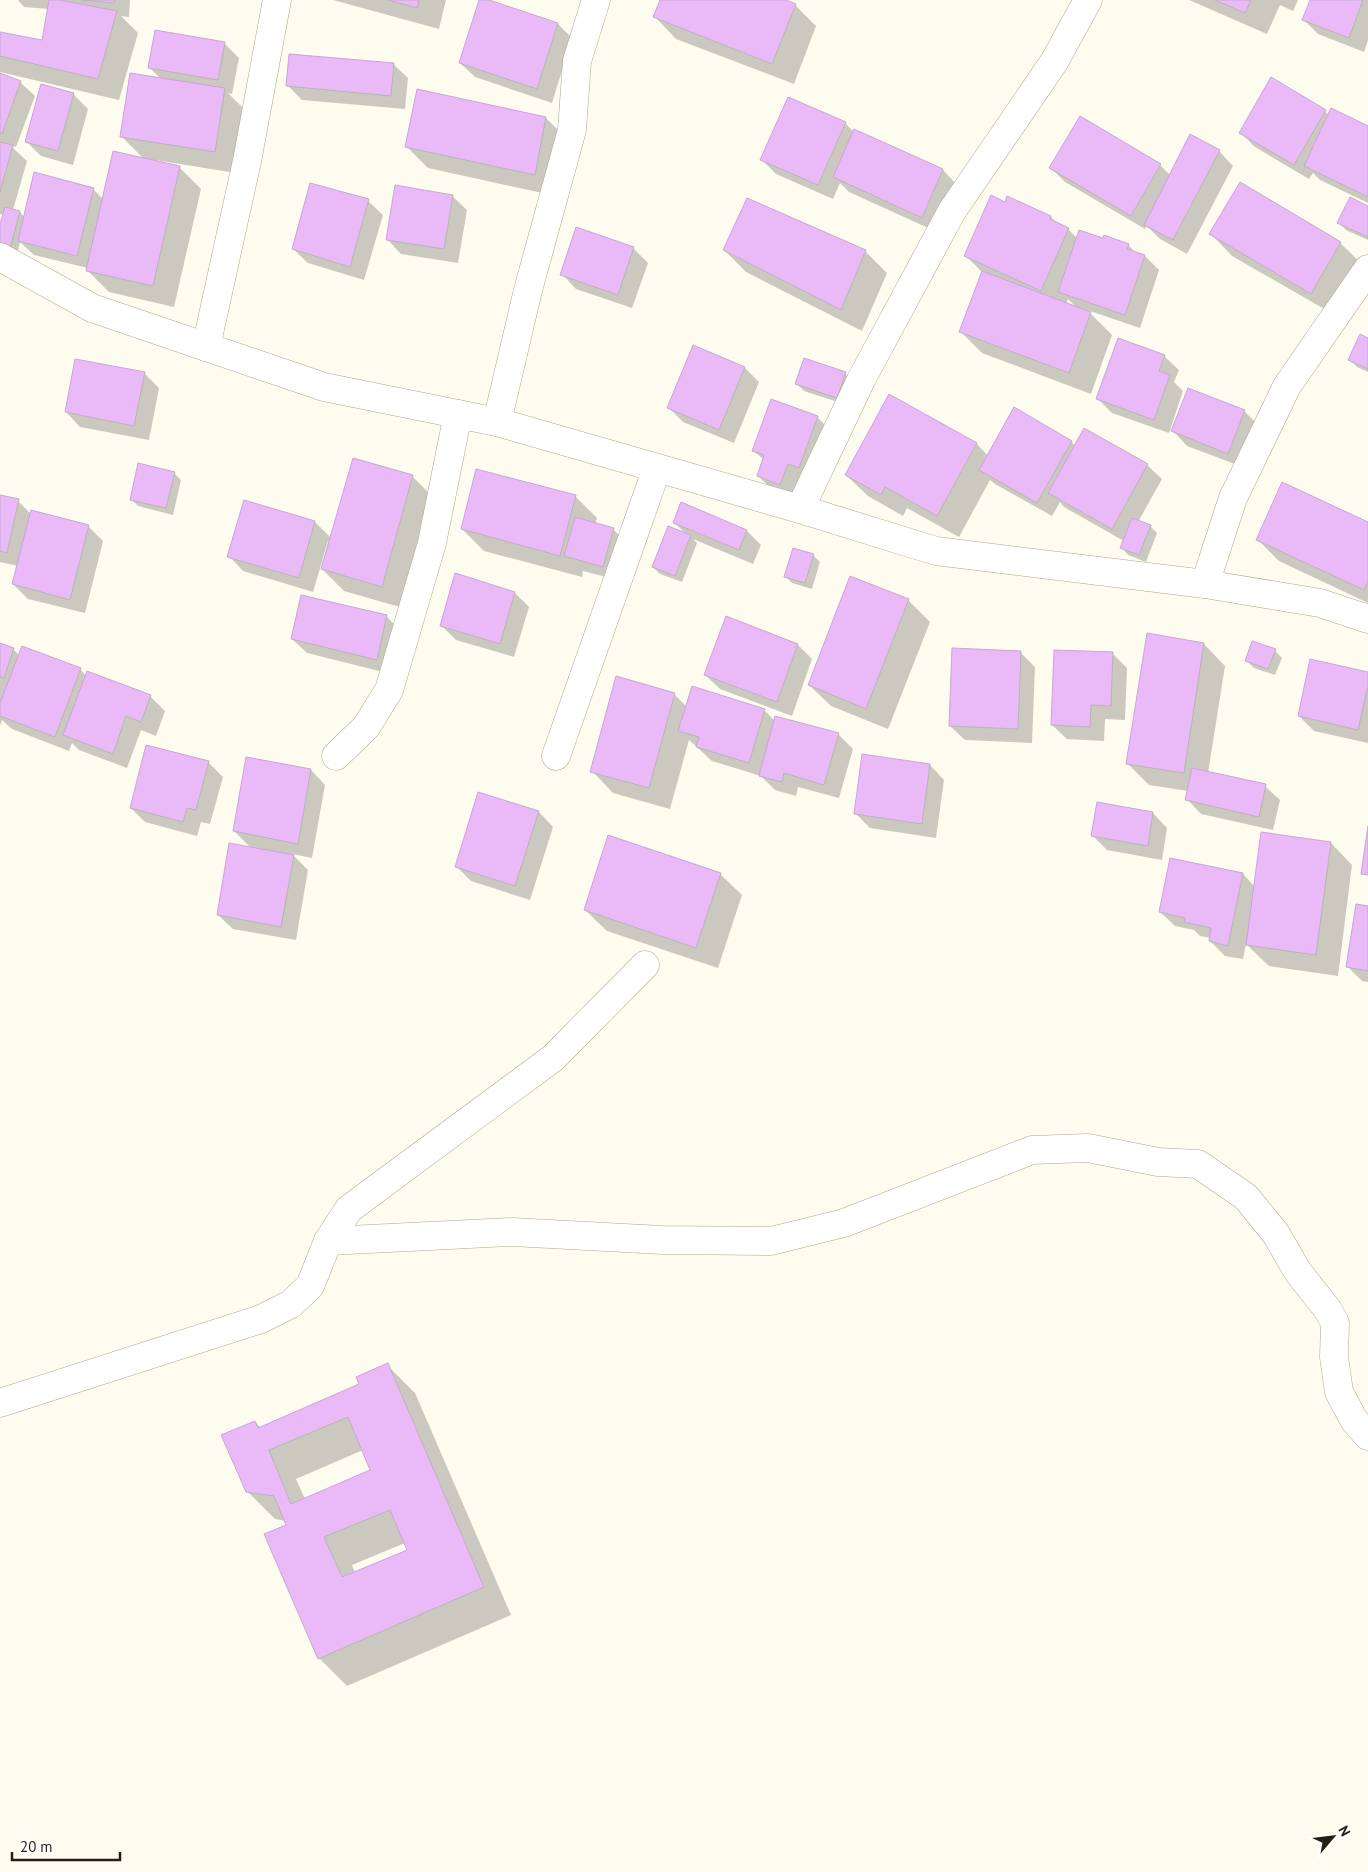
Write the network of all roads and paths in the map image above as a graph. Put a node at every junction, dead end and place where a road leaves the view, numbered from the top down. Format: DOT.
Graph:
graph roads {
  1 [pos="277,0"];
  2 [pos="596,0"];
  3 [pos="1088,0"];
  4 [pos="0,257"];
  5 [pos="1368,269"];
  6 [pos="206,347"];
  7 [pos="458,414"];
  8 [pos="497,422"];
  9 [pos="657,468"];
  10 [pos="800,509"];
  11 [pos="1205,584"];
  12 [pos="1368,619"];
  13 [pos="336,756"];
  14 [pos="556,756"];
  15 [pos="644,965"];
  16 [pos="328,1241"];
  17 [pos="0,1403"];
  18 [pos="1368,1436"];
  1 -- 6 [label="street"];
  2 -- 8 [label="street"];
  3 -- 10 [label="street"];
  4 -- 6 [label="street"];
  5 -- 11 [label="street"];
  6 -- 7 [label="street"];
  7 -- 8 [label="street"];
  7 -- 13 [label="street"];
  8 -- 9 [label="street"];
  9 -- 10 [label="street"];
  9 -- 14 [label="street"];
  10 -- 11 [label="street"];
  11 -- 12 [label="street"];
  15 -- 16 [label="street"];
  16 -- 17 [label="street"];
  16 -- 18 [label="street"];
}
